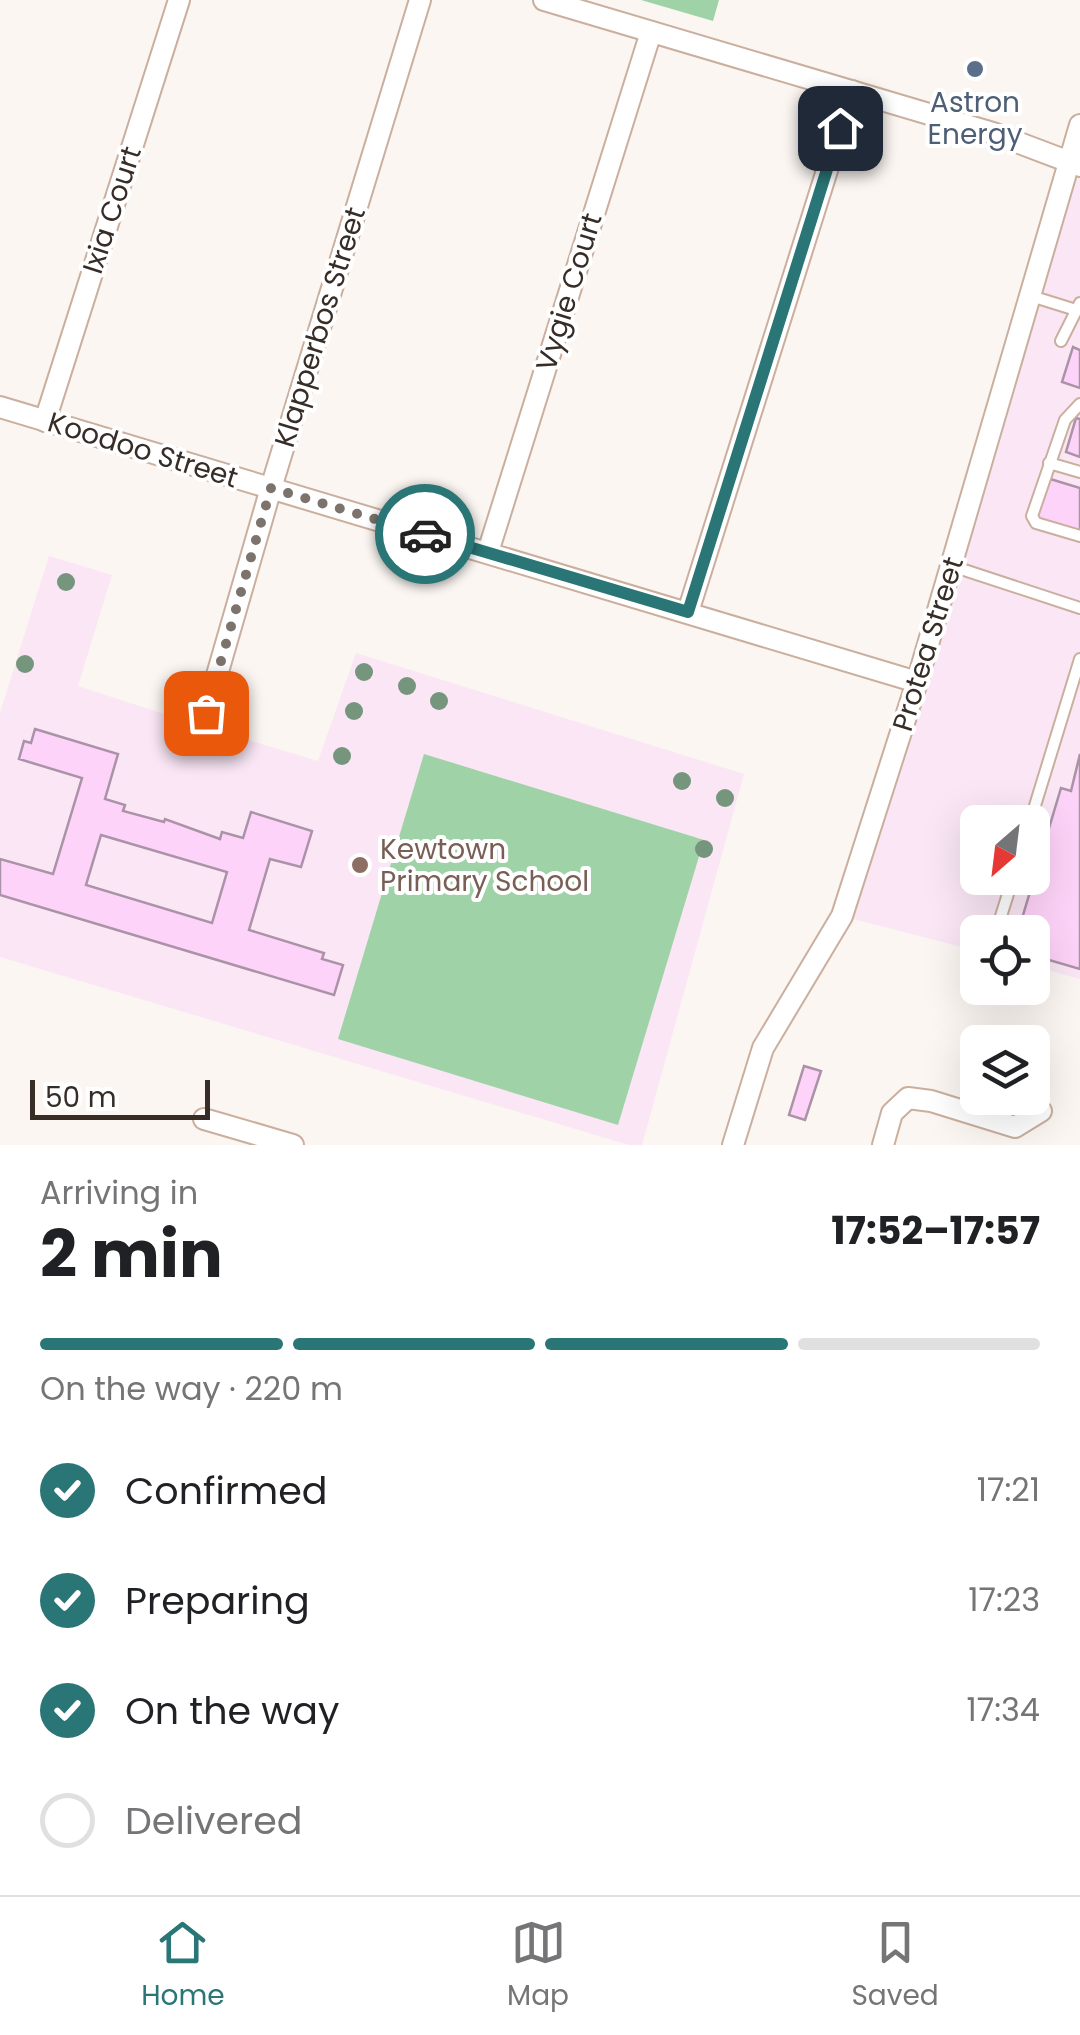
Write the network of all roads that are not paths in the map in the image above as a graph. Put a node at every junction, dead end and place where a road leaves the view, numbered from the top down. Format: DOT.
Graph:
graph roads {
  1 [pos="180,0"];
  2 [pos="420,0"];
  3 [pos="544,0"];
  4 [pos="651,32"];
  5 [pos="852,91"];
  6 [pos="1080,126"];
  7 [pos="1076,163"];
  8 [pos="1031,296"];
  9 [pos="1078,306"];
  10 [pos="1061,341"];
  11 [pos="1080,404"];
  12 [pos="0,407"];
  13 [pos="45,421"];
  14 [pos="1049,462"];
  15 [pos="1080,472"];
  16 [pos="271,488"];
  17 [pos="1080,536"];
  18 [pos="488,552"];
  19 [pos="952,566"];
  20 [pos="1080,608"];
  21 [pos="688,612"];
  22 [pos="1080,659"];
  23 [pos="917,682"];
  24 [pos="206,713"];
  25 [pos="1035,805"];
  26 [pos="960,1109"];
  27 [pos="979,1115"];
  28 [pos="1034,1115"];
  29 [pos="204,1119"];
  30 [pos="293,1145"];
  31 [pos="734,1145"];
  32 [pos="882,1145"];
  1 -- 13 [label="street, Ixia Court"];
  2 -- 16 [label="street, Klapperbos Street"];
  3 -- 4 [label="street"];
  4 -- 5 [label="street"];
  4 -- 18 [label="street, Vygie Court"];
  5 -- 7 [label="street"];
  5 -- 21 [label="street"];
  6 -- 7 [label="street, Protea Street"];
  7 -- 8 [label="street, Protea Street"];
  8 -- 9 [label="lane"];
  8 -- 19 [label="street, Protea Street"];
  9 -- 10 [label="lane"];
  11 -- 14 [label="lane"];
  12 -- 13 [label="street, Koodoo Street"];
  13 -- 16 [label="street, Koodoo Street"];
  14 -- 15 [label="lane"];
  14 -- 17 [label="lane"];
  16 -- 18 [label="street, Koodoo Street"];
  16 -- 24 [label="street, Klapperbos Street"];
  18 -- 21 [label="street, Koodoo Street"];
  19 -- 20 [label="lane"];
  19 -- 23 [label="street, Protea Street"];
  21 -- 23 [label="street, Koodoo Street"];
  22 -- 25 [label="lane"];
  23 -- 31 [label="street, Protea Street"];
  26 -- 32 [label="street"];
  27 -- 28 [label="street"];
  29 -- 30 [label="street"];
}
